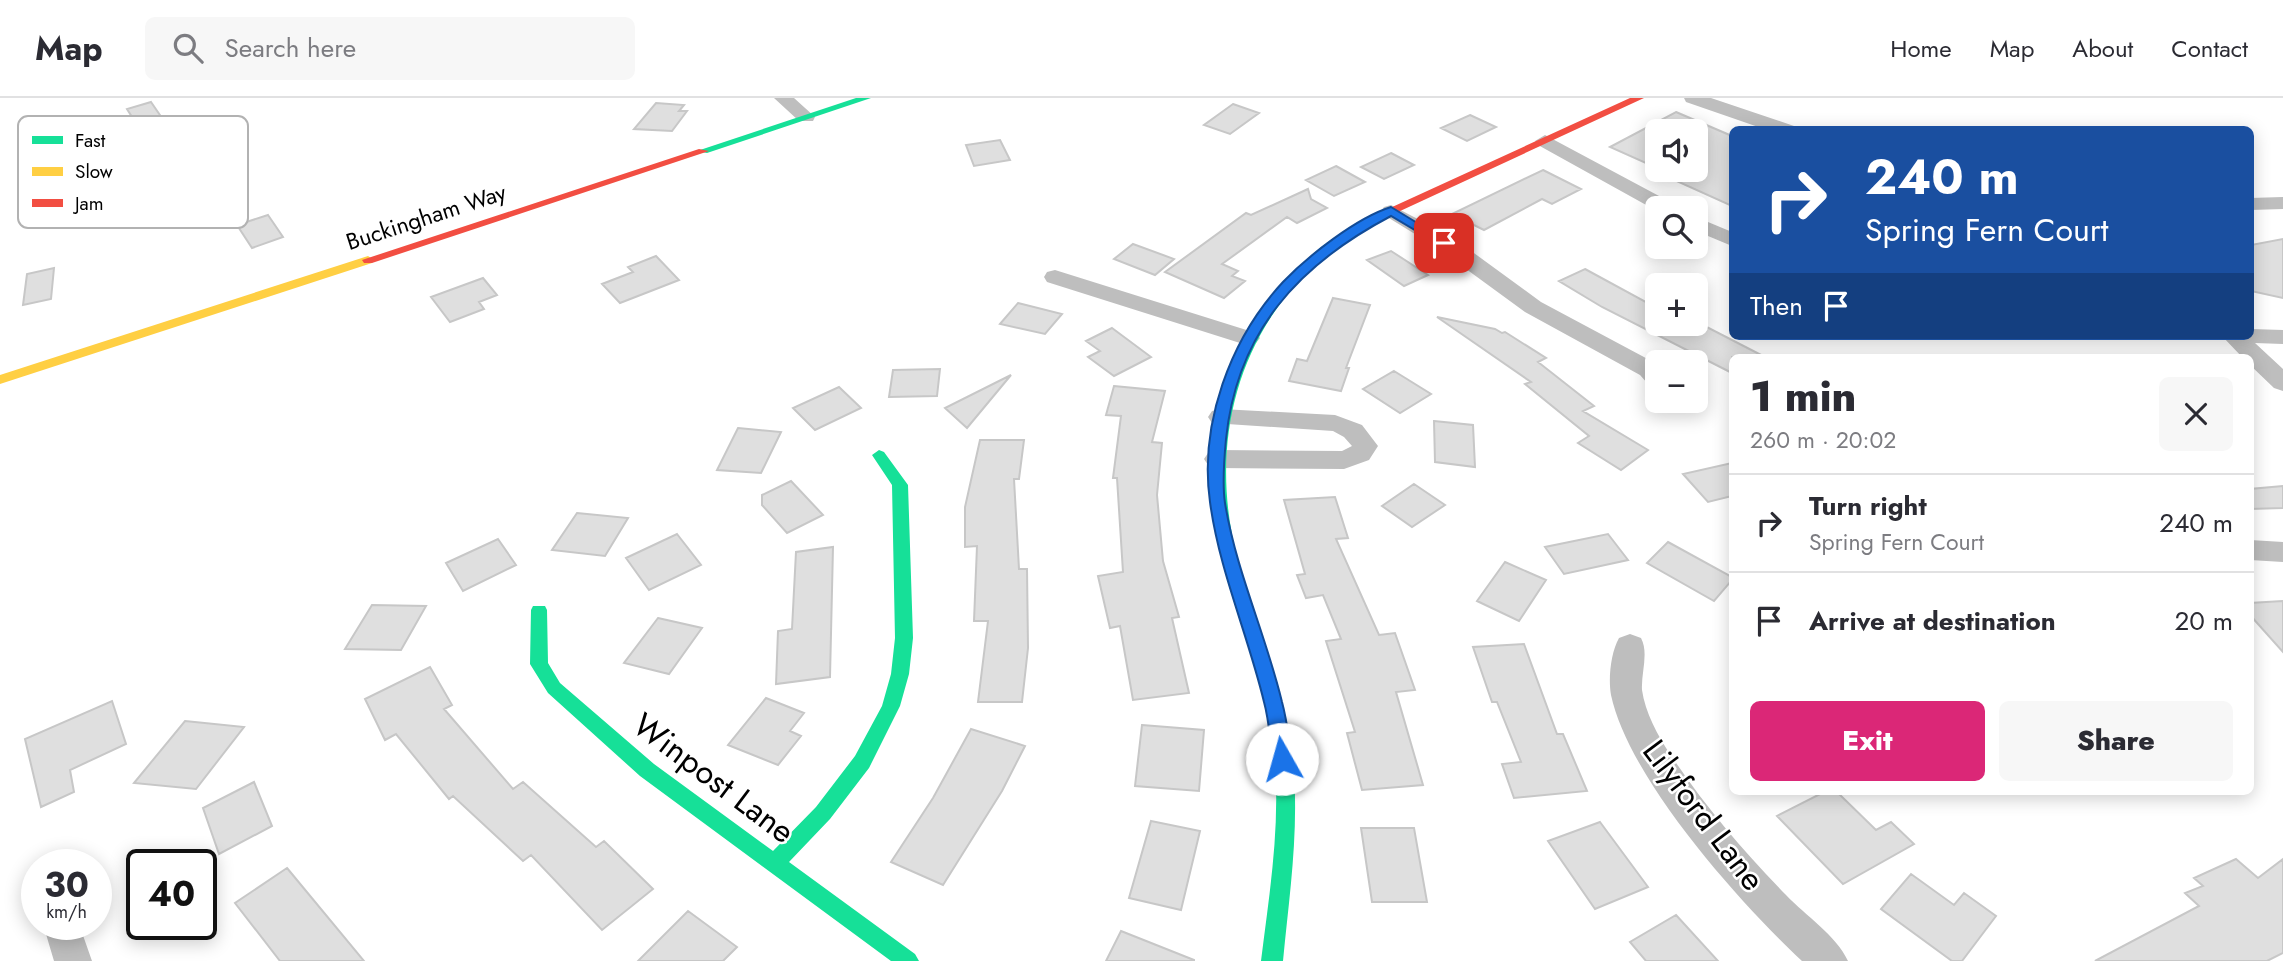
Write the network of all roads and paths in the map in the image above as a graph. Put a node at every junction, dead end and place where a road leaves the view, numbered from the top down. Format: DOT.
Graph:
graph roads {
  1 [pos="783,98"];
  2 [pos="866,98"];
  3 [pos="1639,98"];
  4 [pos="1693,98"];
  5 [pos="806,117"];
  6 [pos="1775,126"];
  7 [pos="1545,141"];
  8 [pos="1645,196"];
  9 [pos="2283,203"];
  10 [pos="2254,204"];
  11 [pos="1391,211"];
  12 [pos="1708,229"];
  13 [pos="1729,239"];
  14 [pos="1055,277"];
  15 [pos="2254,335"];
  16 [pos="2283,337"];
  17 [pos="1248,338"];
  18 [pos="2238,340"];
  19 [pos="2253,354"];
  20 [pos="2254,355"];
  21 [pos="1645,368"];
  22 [pos="0,380"];
  23 [pos="2283,383"];
  24 [pos="1221,417"];
  25 [pos="878,455"];
  26 [pos="1217,459"];
  27 [pos="2254,550"];
  28 [pos="2283,552"];
  29 [pos="539,610"];
  30 [pos="1630,646"];
  31 [pos="776,862"];
  32 [pos="66,940"];
  33 [pos="73,961"];
  34 [pos="908,961"];
  35 [pos="1272,961"];
  36 [pos="1829,961"];
  1 -- 5 [label="street"];
  2 -- 5 [label="street, Buckingham Way"];
  3 -- 7 [label="street"];
  4 -- 6 [label="street"];
  5 -- 22 [label="street, Buckingham Way"];
  7 -- 8 [label="street"];
  7 -- 11 [label="street"];
  9 -- 10 [label="street"];
  11 -- 17 [label="street"];
  11 -- 21 [label="street"];
  12 -- 13 [label="street"];
  14 -- 17 [label="street"];
  15 -- 16 [label="street"];
  17 -- 24 [label="street"];
  18 -- 19 [label="street"];
  20 -- 23 [label="street"];
  24 -- 26 [label="street"];
  24 -- 26 [label="street"];
  25 -- 31 [label="street"];
  26 -- 35 [label="street"];
  27 -- 28 [label="street"];
  29 -- 31 [label="street, Winpost Lane"];
  30 -- 36 [label="street, Lilyford Lane"];
  31 -- 34 [label="street, Winpost Lane"];
  32 -- 33 [label="street"];
}
